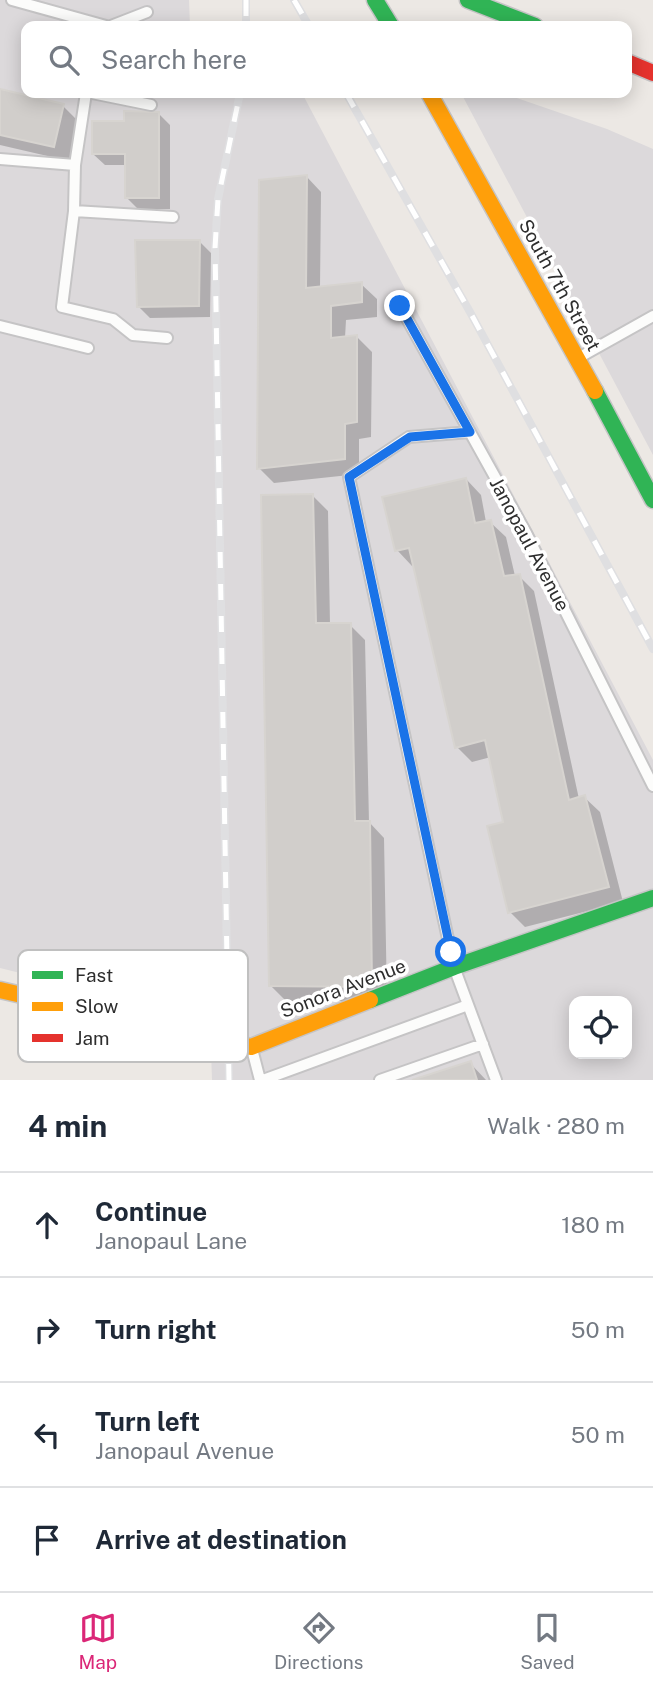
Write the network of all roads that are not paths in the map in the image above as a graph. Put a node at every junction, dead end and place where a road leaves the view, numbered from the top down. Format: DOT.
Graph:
graph roads {
  1 [pos="12,0"];
  2 [pos="375,0"];
  3 [pos="468,0"];
  4 [pos="147,12"];
  5 [pos="90,21"];
  6 [pos="122,21"];
  7 [pos="388,21"];
  8 [pos="522,21"];
  9 [pos="632,64"];
  10 [pos="653,73"];
  11 [pos="85,98"];
  12 [pos="117,98"];
  13 [pos="432,98"];
  14 [pos="151,105"];
  15 [pos="0,159"];
  16 [pos="75,165"];
  17 [pos="74,211"];
  18 [pos="173,216"];
  19 [pos="400,306"];
  20 [pos="653,316"];
  21 [pos="0,326"];
  22 [pos="167,338"];
  23 [pos="88,348"];
  24 [pos="577,359"];
  25 [pos="470,432"];
  26 [pos="653,500"];
  27 [pos="653,786"];
  28 [pos="653,898"];
  29 [pos="454,967"];
  30 [pos="0,990"];
  31 [pos="18,994"];
  32 [pos="468,1005"];
  33 [pos="483,1044"];
  34 [pos="248,1045"];
  35 [pos="251,1046"];
  36 [pos="261,1080"];
  37 [pos="380,1080"];
  38 [pos="496,1080"];
  1 -- 5 [label="lane"];
  2 -- 7 [label="main road"];
  3 -- 8 [label="main road"];
  4 -- 6 [label="lane"];
  9 -- 10 [label="main road"];
  11 -- 16 [label="lane"];
  12 -- 14 [label="lane"];
  13 -- 24 [label="main road, South 7th Street"];
  15 -- 16 [label="lane"];
  16 -- 17 [label="lane"];
  17 -- 18 [label="lane"];
  17 -- 22 [label="lane"];
  19 -- 25 [label="lane, Janopaul Avenue"];
  20 -- 24 [label="lane"];
  21 -- 23 [label="lane"];
  24 -- 26 [label="main road, South 7th Street"];
  25 -- 27 [label="lane, Janopaul Avenue"];
  25 -- 29 [label="lane"];
  28 -- 29 [label="main road, Sonora Avenue"];
  29 -- 32 [label="lane"];
  29 -- 35 [label="main road, Sonora Avenue"];
  30 -- 31 [label="main road"];
  32 -- 33 [label="lane"];
  32 -- 36 [label="lane"];
  33 -- 37 [label="lane"];
  33 -- 38 [label="lane"];
  34 -- 35 [label="main road"];
  35 -- 36 [label="lane"];
}
